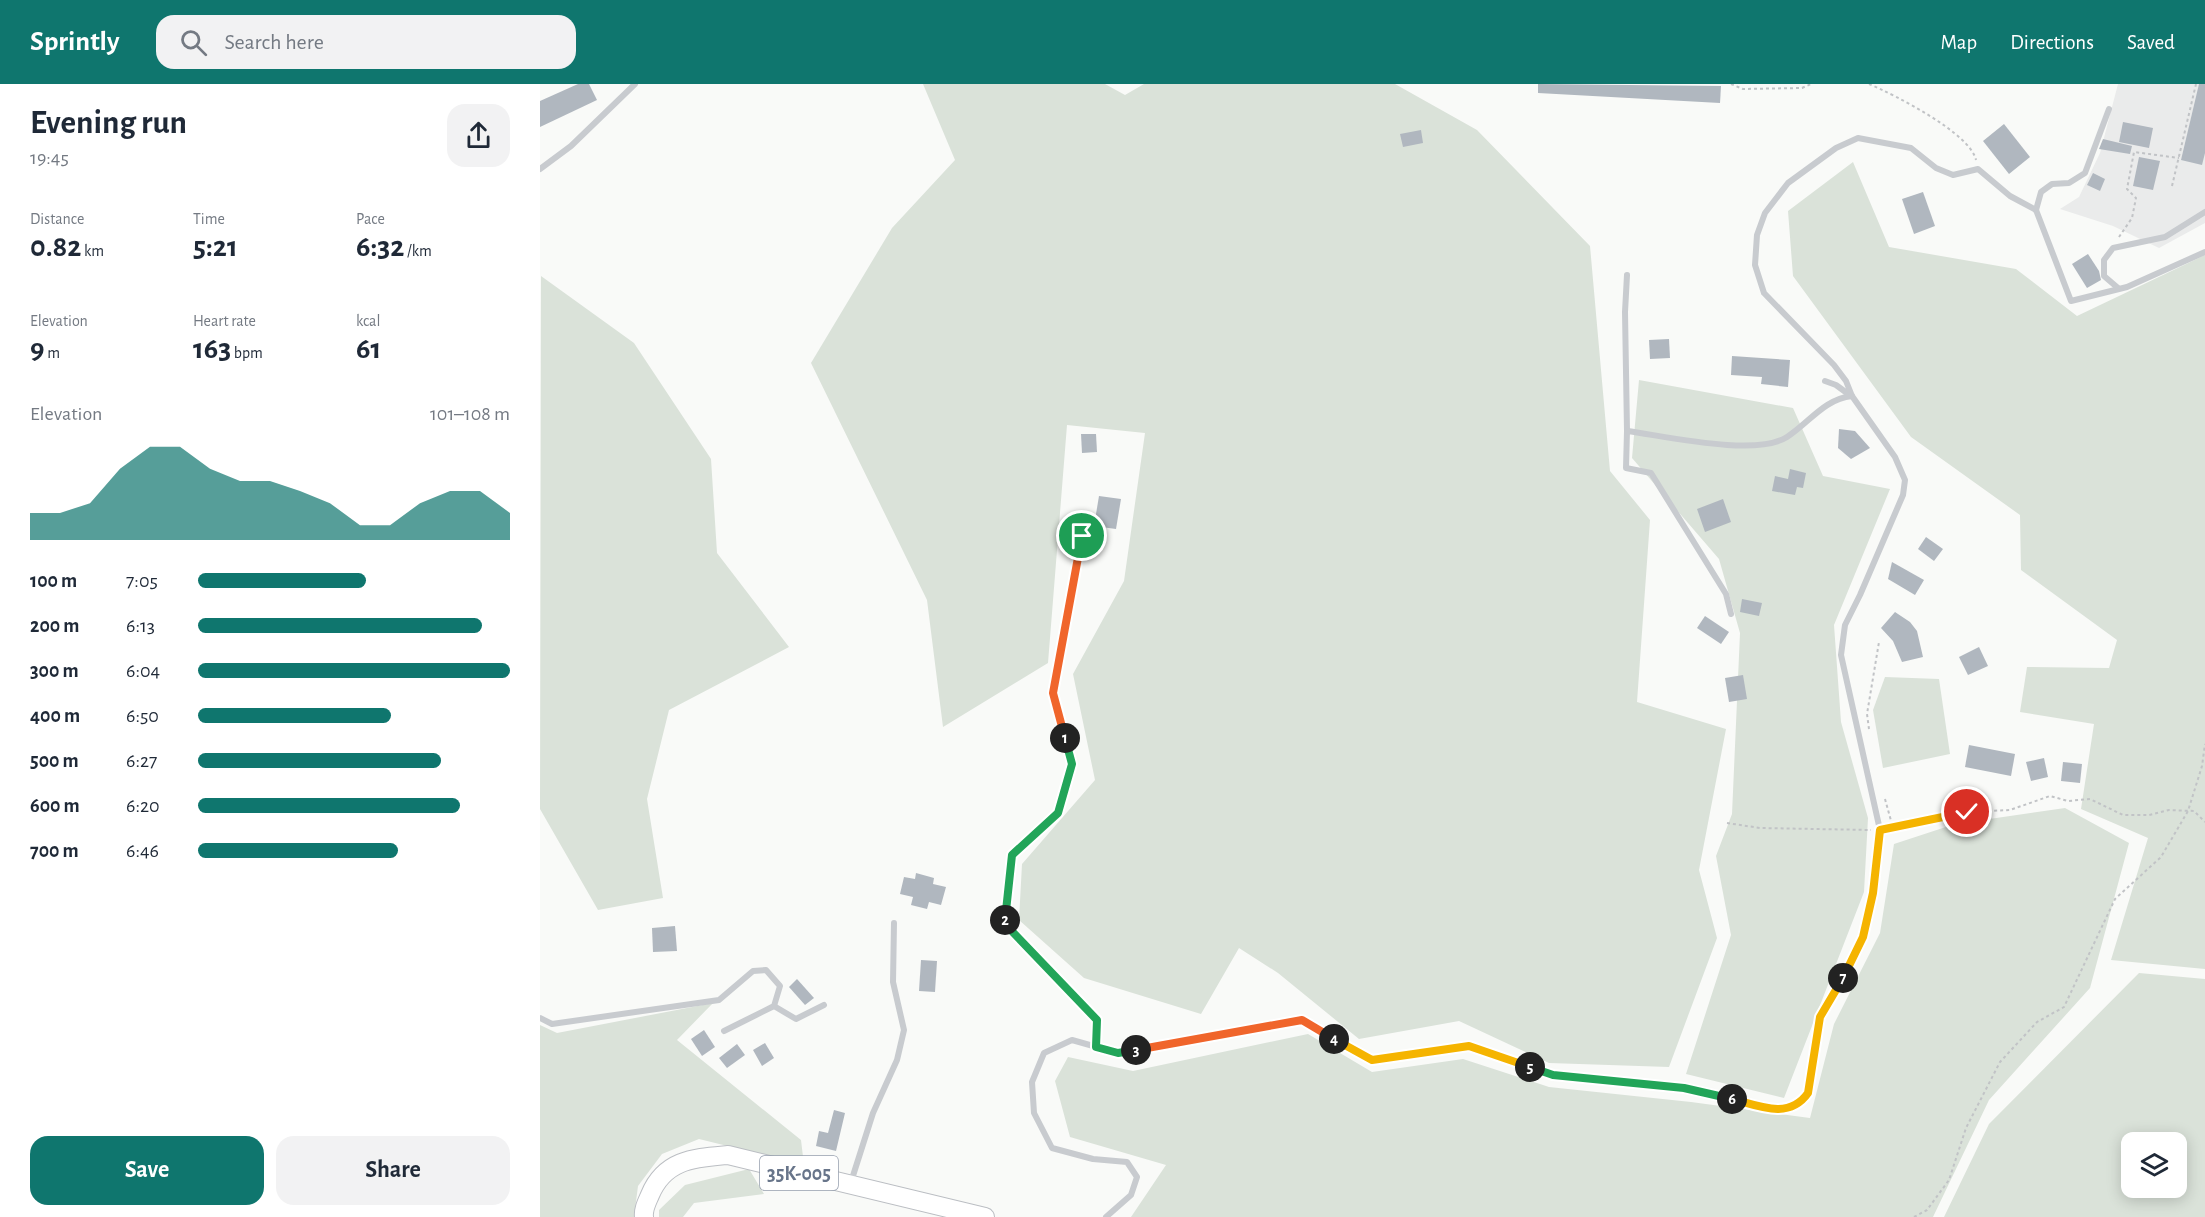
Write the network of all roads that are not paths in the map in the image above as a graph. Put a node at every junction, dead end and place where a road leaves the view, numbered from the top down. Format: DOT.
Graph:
graph roads {
  1 [pos="635,84"];
  2 [pos="2109,109"];
  3 [pos="540,169"];
  4 [pos="2036,210"];
  5 [pos="2205,212"];
  6 [pos="2205,252"];
  7 [pos="1627,275"];
  8 [pos="2118,288"];
  9 [pos="1825,381"];
  10 [pos="1852,396"];
  11 [pos="1627,431"];
  12 [pos="1082,536"];
  13 [pos="1731,614"];
  14 [pos="894,923"];
  15 [pos="824,1005"];
  16 [pos="774,1006"];
  17 [pos="540,1018"];
  18 [pos="724,1030"];
  19 [pos="1096,1047"];
  20 [pos="850,1186"];
  21 [pos="644,1217"];
  22 [pos="985,1217"];
  23 [pos="1106,1217"];
  1 -- 3 [label="lane"];
  2 -- 4 [label="lane"];
  4 -- 8 [label="lane"];
  4 -- 10 [label="lane"];
  5 -- 8 [label="lane"];
  6 -- 8 [label="lane"];
  7 -- 11 [label="lane"];
  9 -- 10 [label="lane"];
  10 -- 11 [label="lane"];
  10 -- 19 [label="lane"];
  11 -- 13 [label="lane"];
  12 -- 19 [label="lane"];
  14 -- 20 [label="lane"];
  15 -- 16 [label="lane"];
  16 -- 17 [label="lane"];
  16 -- 18 [label="lane"];
  19 -- 23 [label="lane"];
  20 -- 21 [label="main road, 35К-005"];
  20 -- 22 [label="main road, 35К-005"];
}
